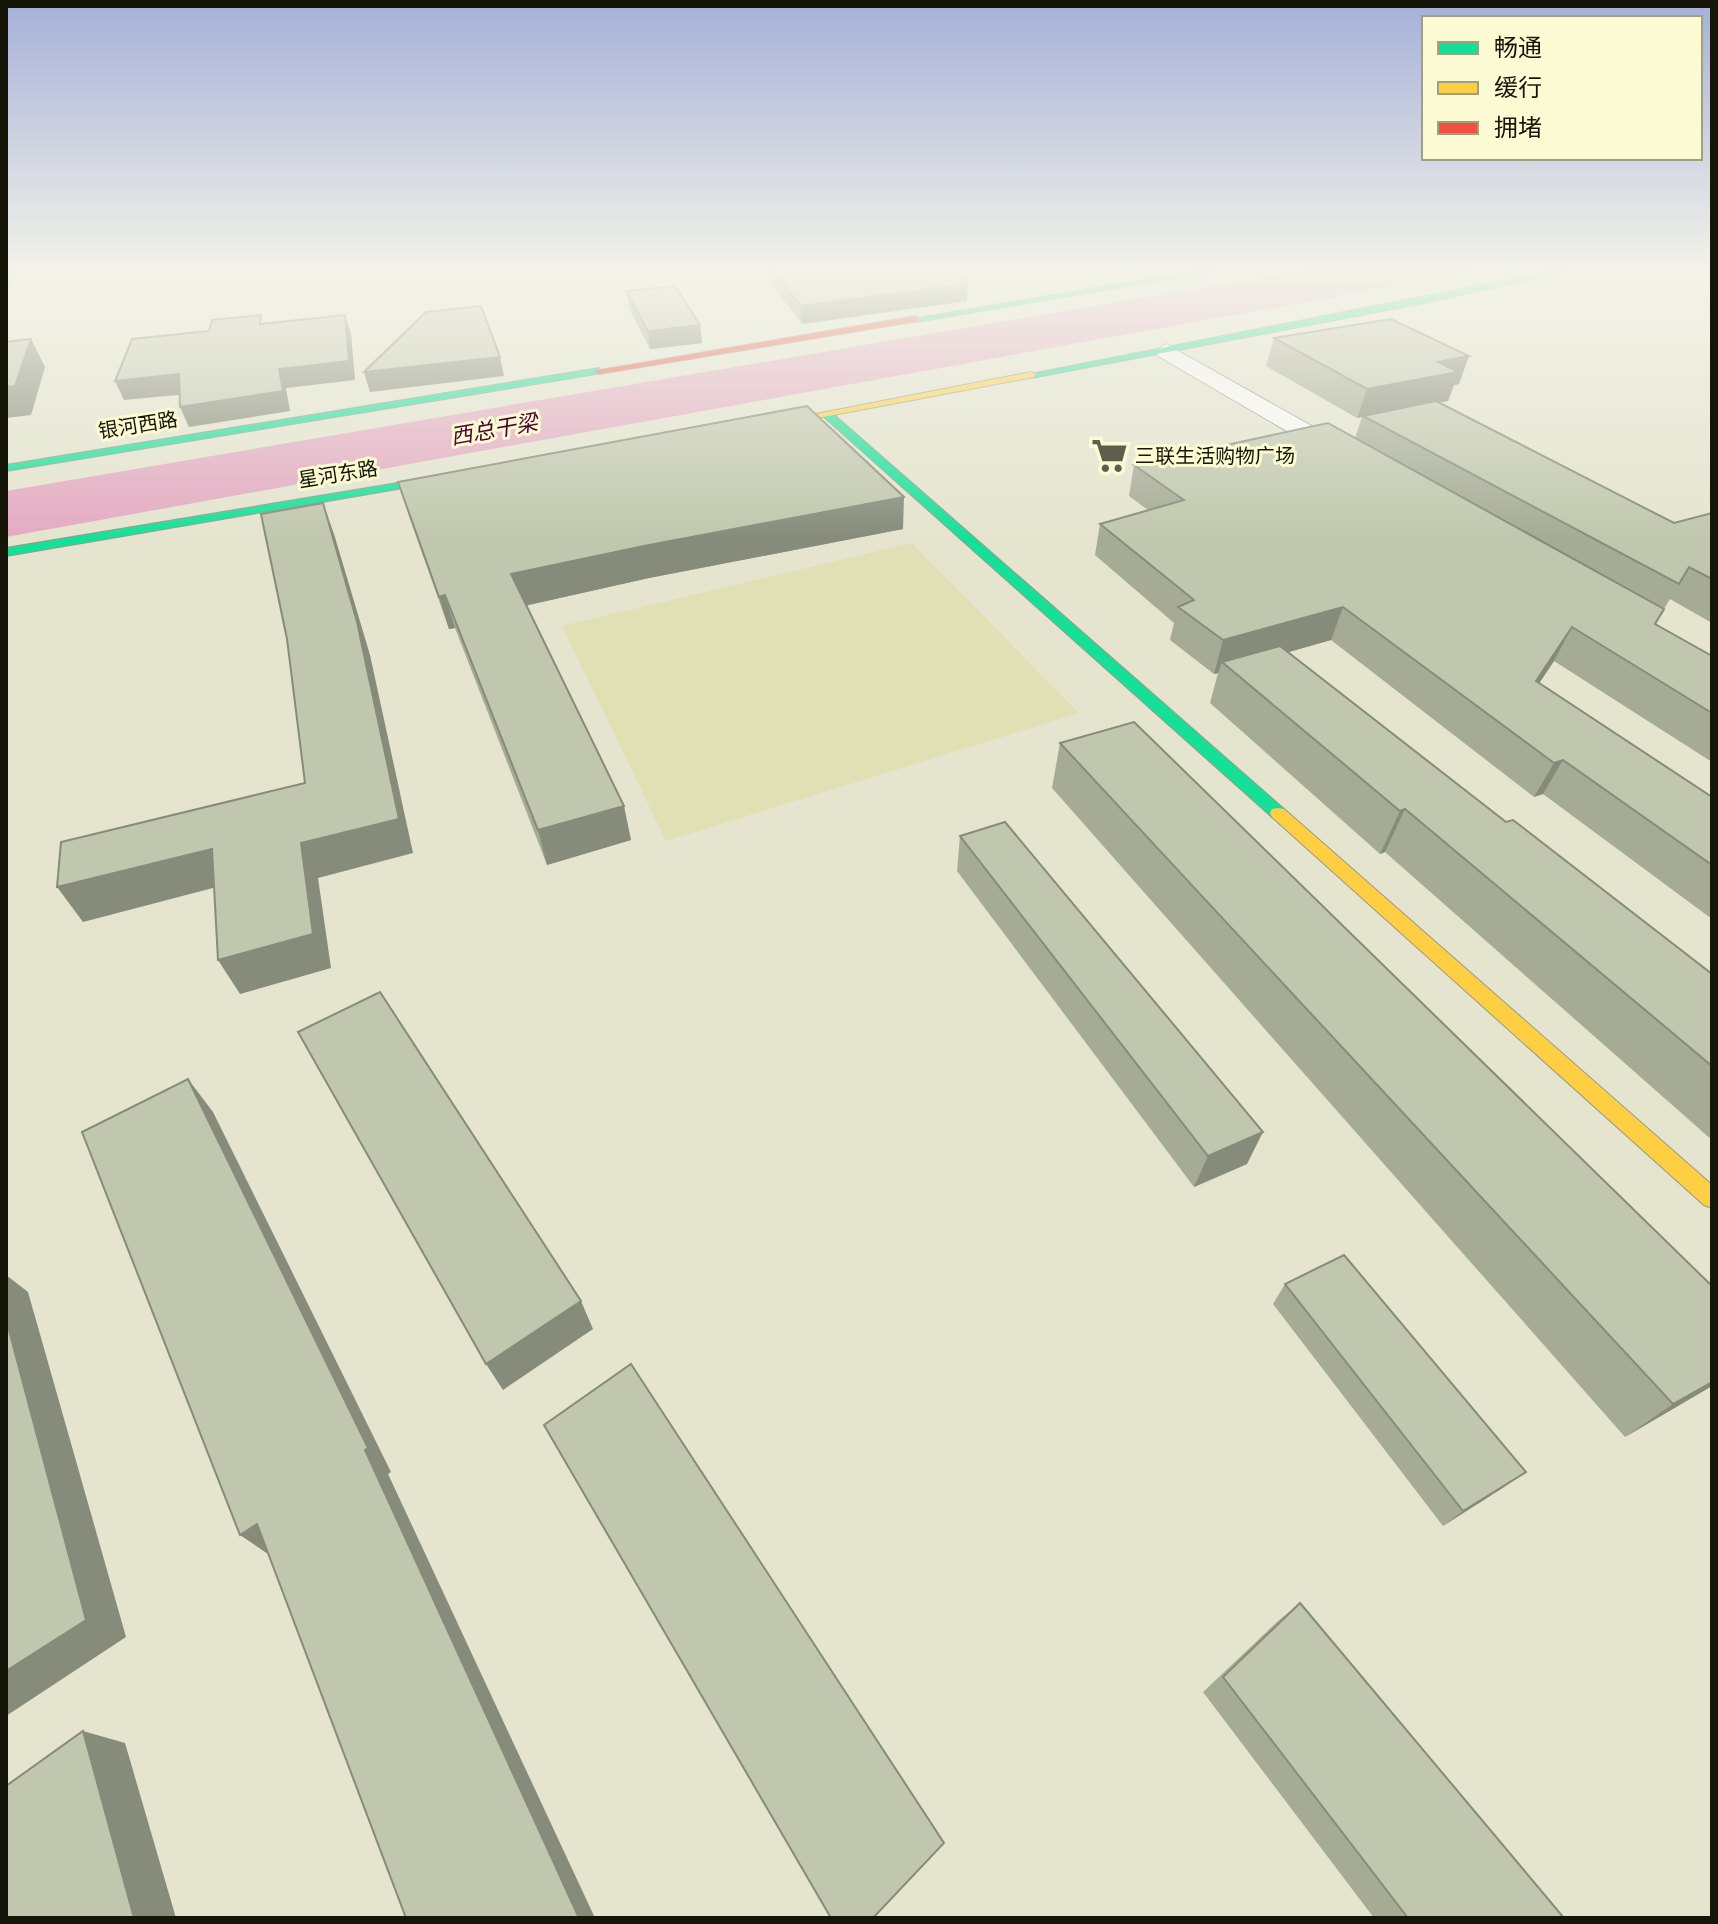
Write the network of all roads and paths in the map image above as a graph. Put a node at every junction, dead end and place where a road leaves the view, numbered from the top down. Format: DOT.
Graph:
graph roads {
  1 [pos="674,359"];
  2 [pos="1125,359"];
  3 [pos="1180,359"];
  4 [pos="828,415"];
  5 [pos="735,430"];
  6 [pos="6,468"];
  7 [pos="1378,473"];
  8 [pos="471,474"];
  9 [pos="6,552"];
  10 [pos="1712,1198"];
  1 -- 6 [label="street, 银河西路"];
  2 -- 4 [label="street"];
  3 -- 7 [label="street"];
  4 -- 5 [label="street"];
  4 -- 10 [label="street"];
  8 -- 9 [label="street, 星河东路"];
}
